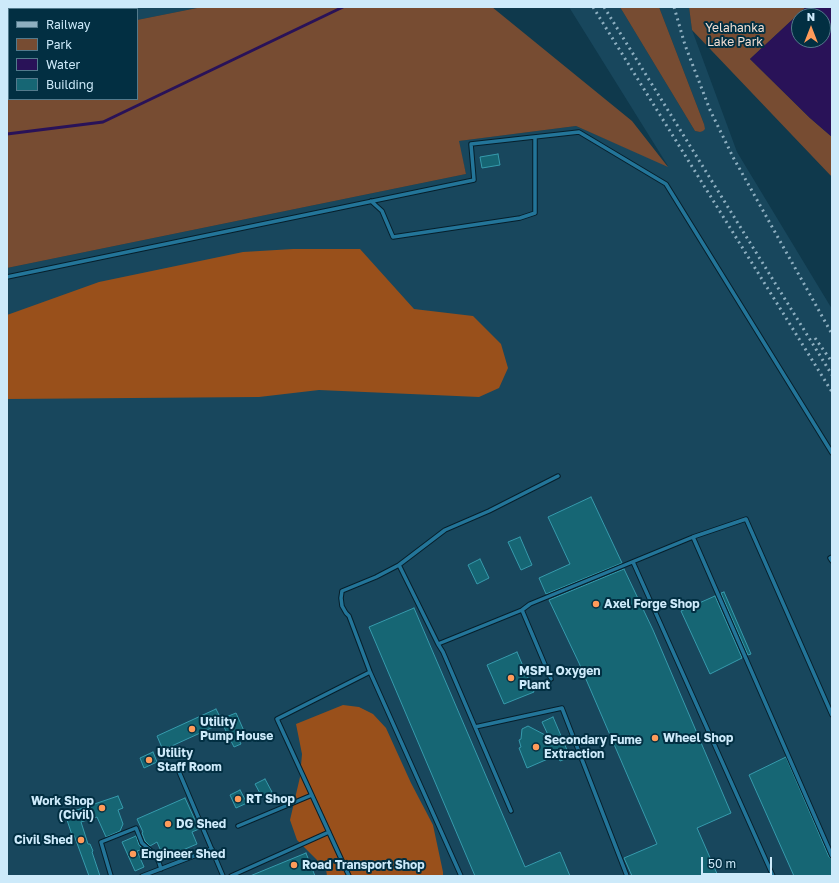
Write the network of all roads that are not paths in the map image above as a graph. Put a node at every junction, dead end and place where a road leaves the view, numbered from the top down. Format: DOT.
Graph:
graph roads {
  1 [pos="535,137"];
  2 [pos="371,201"];
  3 [pos="7,277"];
  4 [pos="832,453"];
  5 [pos="558,476"];
  6 [pos="693,537"];
  7 [pos="832,557"];
  8 [pos="832,561"];
  9 [pos="633,562"];
  10 [pos="399,565"];
  11 [pos="522,610"];
  12 [pos="438,644"];
  13 [pos="370,672"];
  14 [pos="551,679"];
  15 [pos="832,715"];
  16 [pos="475,727"];
  17 [pos="177,767"];
  18 [pos="312,795"];
  19 [pos="511,811"];
  20 [pos="238,826"];
  21 [pos="329,832"];
  22 [pos="212,849"];
  23 [pos="832,856"];
  24 [pos="161,869"];
  25 [pos="112,876"];
  26 [pos="142,876"];
  27 [pos="223,876"];
  28 [pos="231,876"];
  29 [pos="349,876"];
  30 [pos="461,876"];
  31 [pos="627,876"];
  32 [pos="773,876"];
  1 -- 2 [label="lane"];
  1 -- 2 [label="lane"];
  1 -- 4 [label="lane"];
  2 -- 3 [label="lane"];
  5 -- 10 [label="lane"];
  6 -- 9 [label="lane"];
  6 -- 15 [label="lane"];
  6 -- 23 [label="lane"];
  7 -- 8 [label="lane"];
  9 -- 11 [label="lane"];
  9 -- 32 [label="lane"];
  10 -- 12 [label="lane"];
  10 -- 13 [label="lane"];
  11 -- 12 [label="lane"];
  11 -- 14 [label="lane"];
  12 -- 16 [label="lane"];
  13 -- 18 [label="lane"];
  13 -- 30 [label="lane"];
  16 -- 19 [label="lane"];
  16 -- 31 [label="lane"];
  17 -- 22 [label="lane"];
  18 -- 20 [label="lane"];
  18 -- 21 [label="lane"];
  21 -- 28 [label="lane"];
  21 -- 29 [label="lane"];
  22 -- 24 [label="lane"];
  22 -- 27 [label="lane"];
  24 -- 25 [label="lane"];
  24 -- 26 [label="lane"];
}
